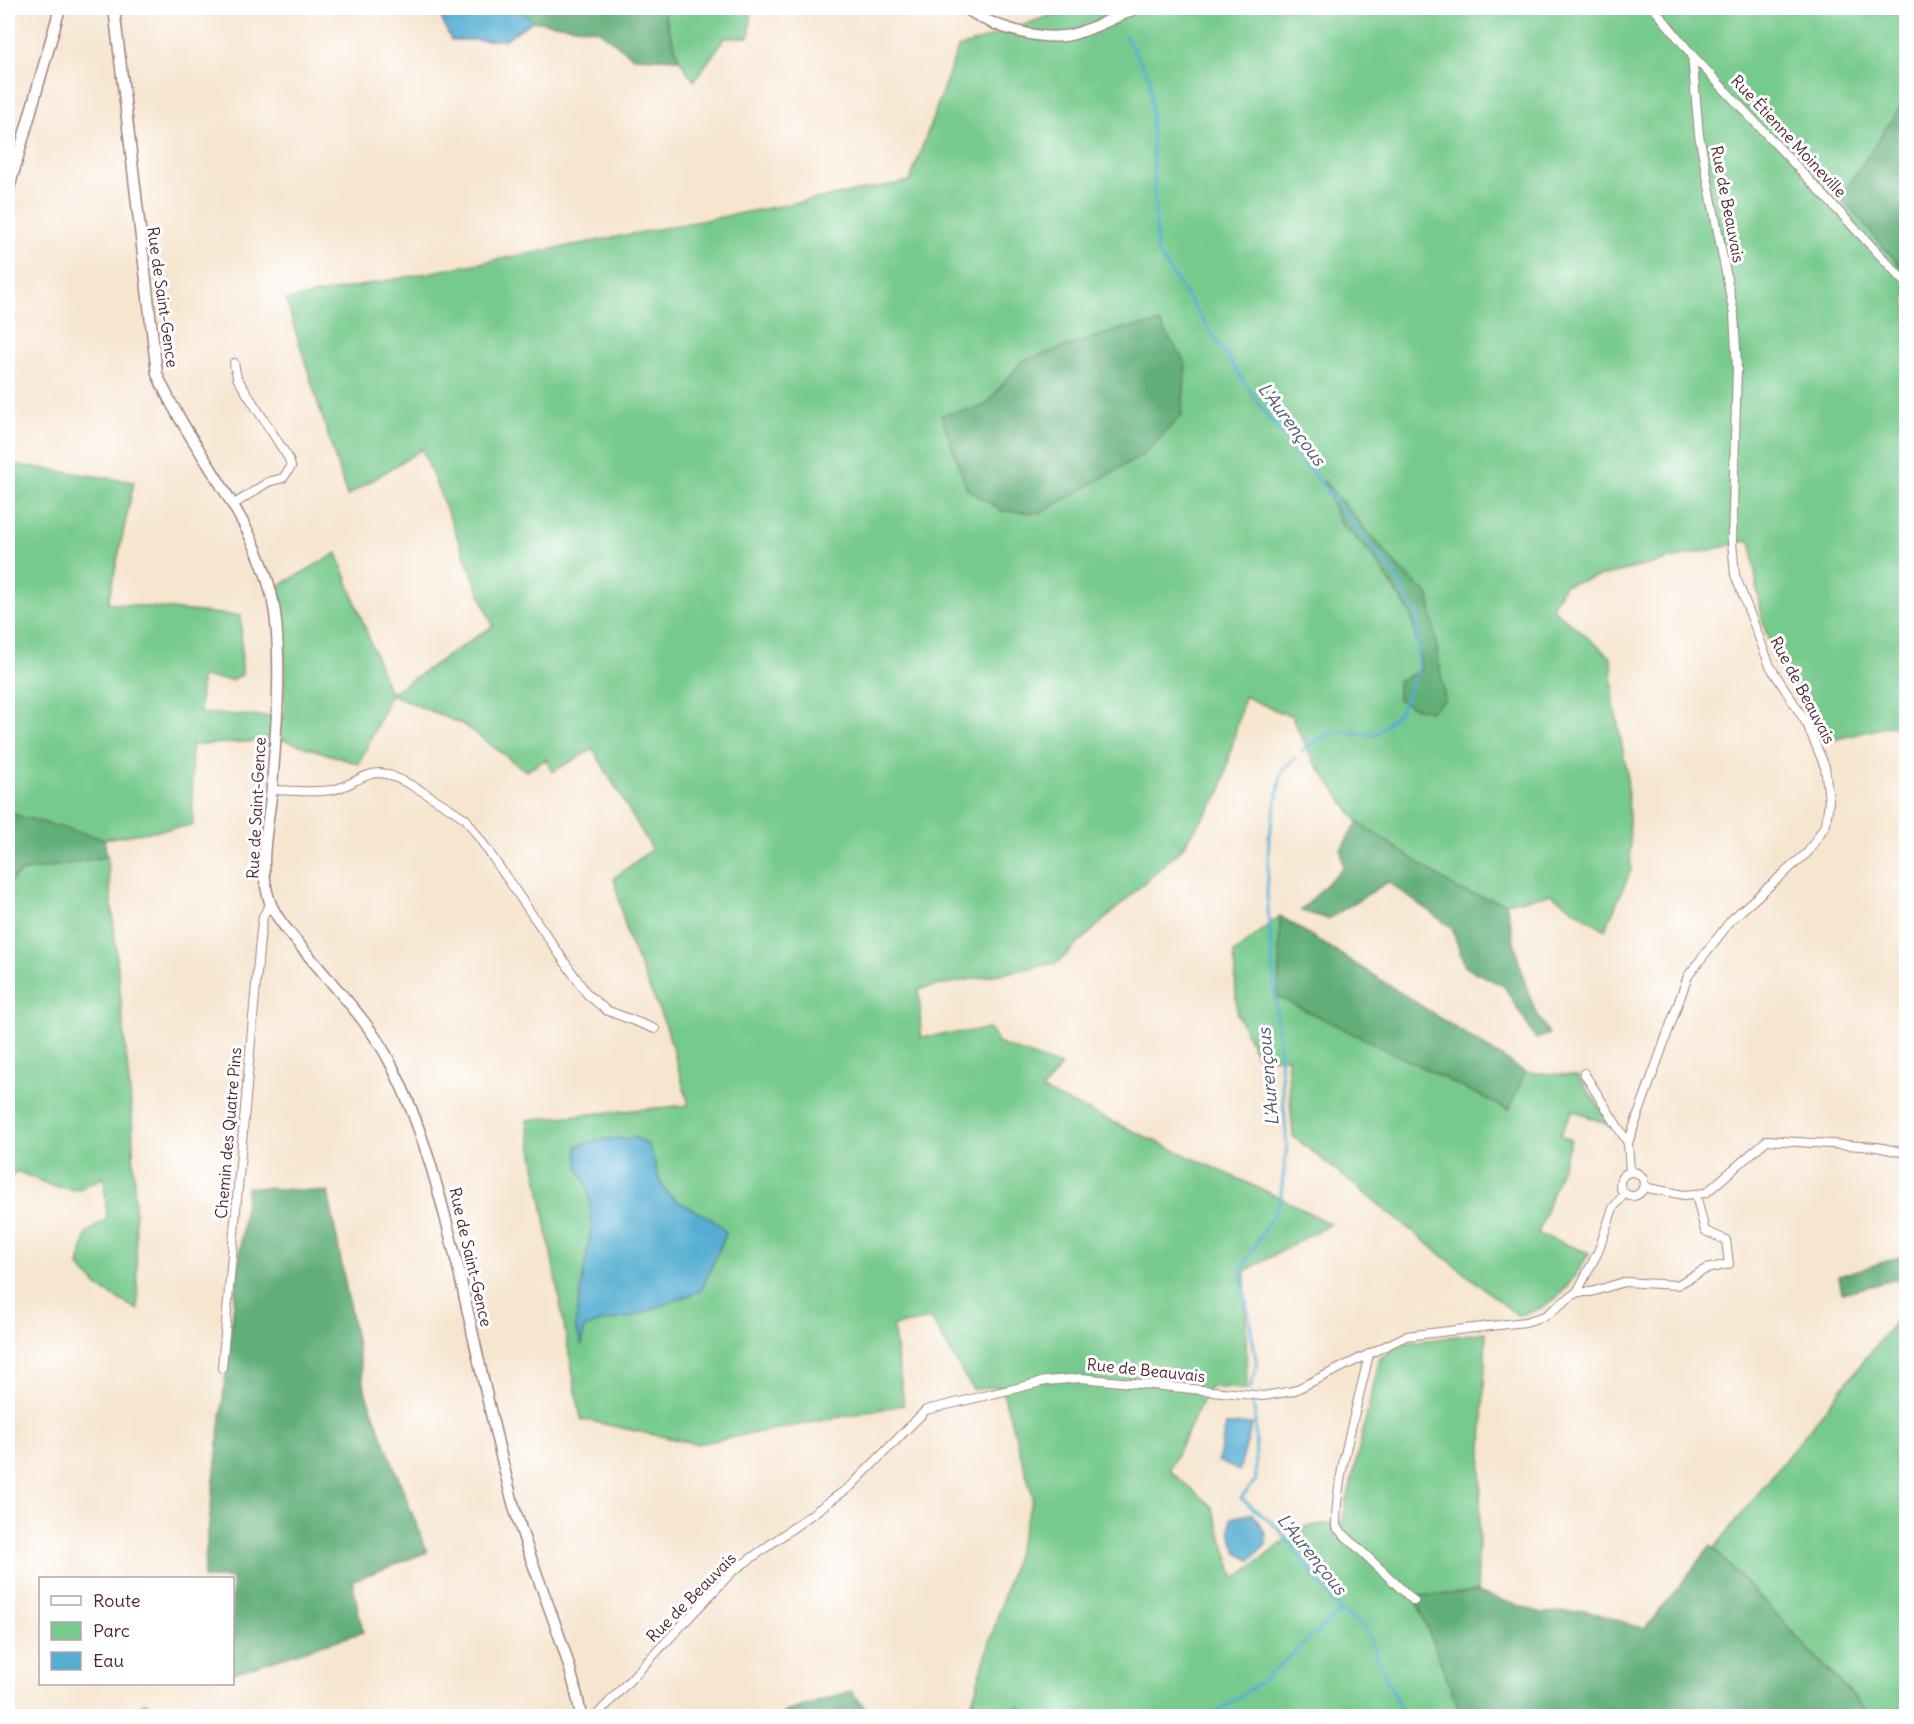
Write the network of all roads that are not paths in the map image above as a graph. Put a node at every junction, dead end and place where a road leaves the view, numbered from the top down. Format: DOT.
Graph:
graph roads {
  1 [pos="60,8"];
  2 [pos="114,8"];
  3 [pos="966,8"];
  4 [pos="1137,8"];
  5 [pos="1654,8"];
  6 [pos="1692,55"];
  7 [pos="8,192"];
  8 [pos="1906,283"];
  9 [pos="234,363"];
  10 [pos="233,505"];
  11 [pos="272,790"];
  12 [pos="271,903"];
  13 [pos="654,1029"];
  14 [pos="1584,1073"];
  15 [pos="1628,1143"];
  16 [pos="1906,1153"];
  17 [pos="1630,1172"];
  18 [pos="1643,1187"];
  19 [pos="1625,1193"];
  20 [pos="1696,1195"];
  21 [pos="1577,1292"];
  22 [pos="1369,1354"];
  23 [pos="222,1368"];
  24 [pos="1414,1601"];
  25 [pos="581,1716"];
  26 [pos="596,1716"];
  1 -- 7 [label="street"];
  2 -- 10 [label="street, Rue de Saint-Gence"];
  3 -- 4 [label="street"];
  5 -- 6 [label="street, Rue Étienne Moineville"];
  6 -- 8 [label="street, Rue Étienne Moineville"];
  6 -- 15 [label="street, Rue de Beauvais"];
  9 -- 10 [label="street"];
  10 -- 11 [label="street, Rue de Saint-Gence"];
  11 -- 12 [label="street, Rue de Saint-Gence"];
  11 -- 13 [label="street"];
  12 -- 23 [label="street, Chemin des Quatre Pins"];
  12 -- 25 [label="street, Rue de Saint-Gence"];
  14 -- 15 [label="street"];
  15 -- 17 [label="street, Rue de Beauvais"];
  16 -- 20 [label="street"];
  17 -- 18 [label="street"];
  17 -- 19 [label="street"];
  18 -- 19 [label="street"];
  18 -- 20 [label="street"];
  19 -- 21 [label="street, Rue de Beauvais"];
  20 -- 21 [label="street"];
  21 -- 22 [label="street, Rue de Beauvais"];
  22 -- 24 [label="street"];
  22 -- 26 [label="street, Rue de Beauvais"];
}
